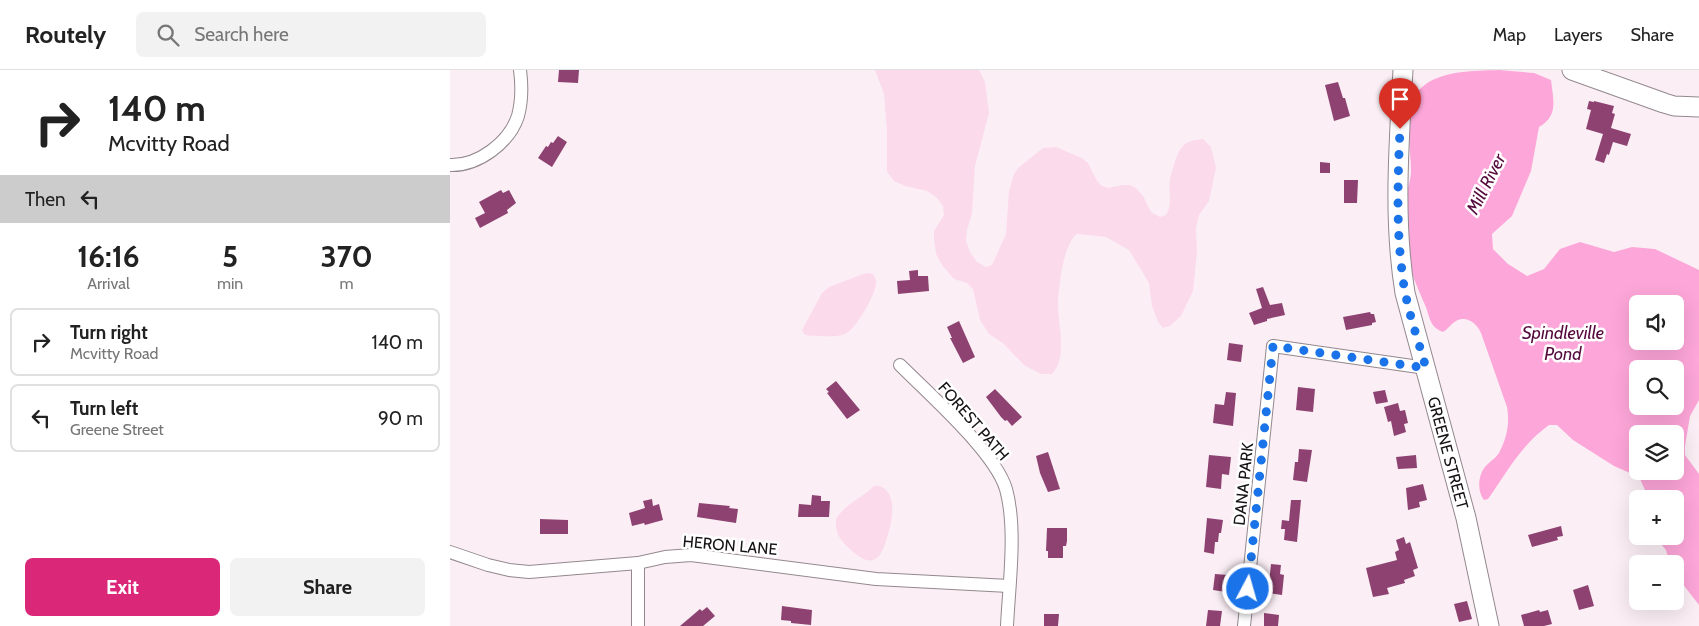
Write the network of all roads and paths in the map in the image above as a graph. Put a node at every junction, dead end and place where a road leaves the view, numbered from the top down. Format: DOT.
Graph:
graph roads {
  1 [pos="520,70"];
  2 [pos="1403,70"];
  3 [pos="1572,70"];
  4 [pos="1699,106"];
  5 [pos="450,166"];
  6 [pos="900,364"];
  7 [pos="1426,368"];
  8 [pos="450,552"];
  9 [pos="638,563"];
  10 [pos="1009,586"];
  11 [pos="638,626"];
  12 [pos="1007,626"];
  13 [pos="1244,626"];
  14 [pos="1489,626"];
  1 -- 5 [label="street"];
  2 -- 7 [label="street, GREENE STREET"];
  3 -- 4 [label="street"];
  6 -- 10 [label="street, FOREST PATH"];
  7 -- 13 [label="street, DANA PARK"];
  7 -- 14 [label="street, GREENE STREET"];
  8 -- 9 [label="street, HERON LANE"];
  9 -- 10 [label="street, HERON LANE"];
  9 -- 11 [label="street"];
  10 -- 12 [label="street, FOREST PATH"];
}
